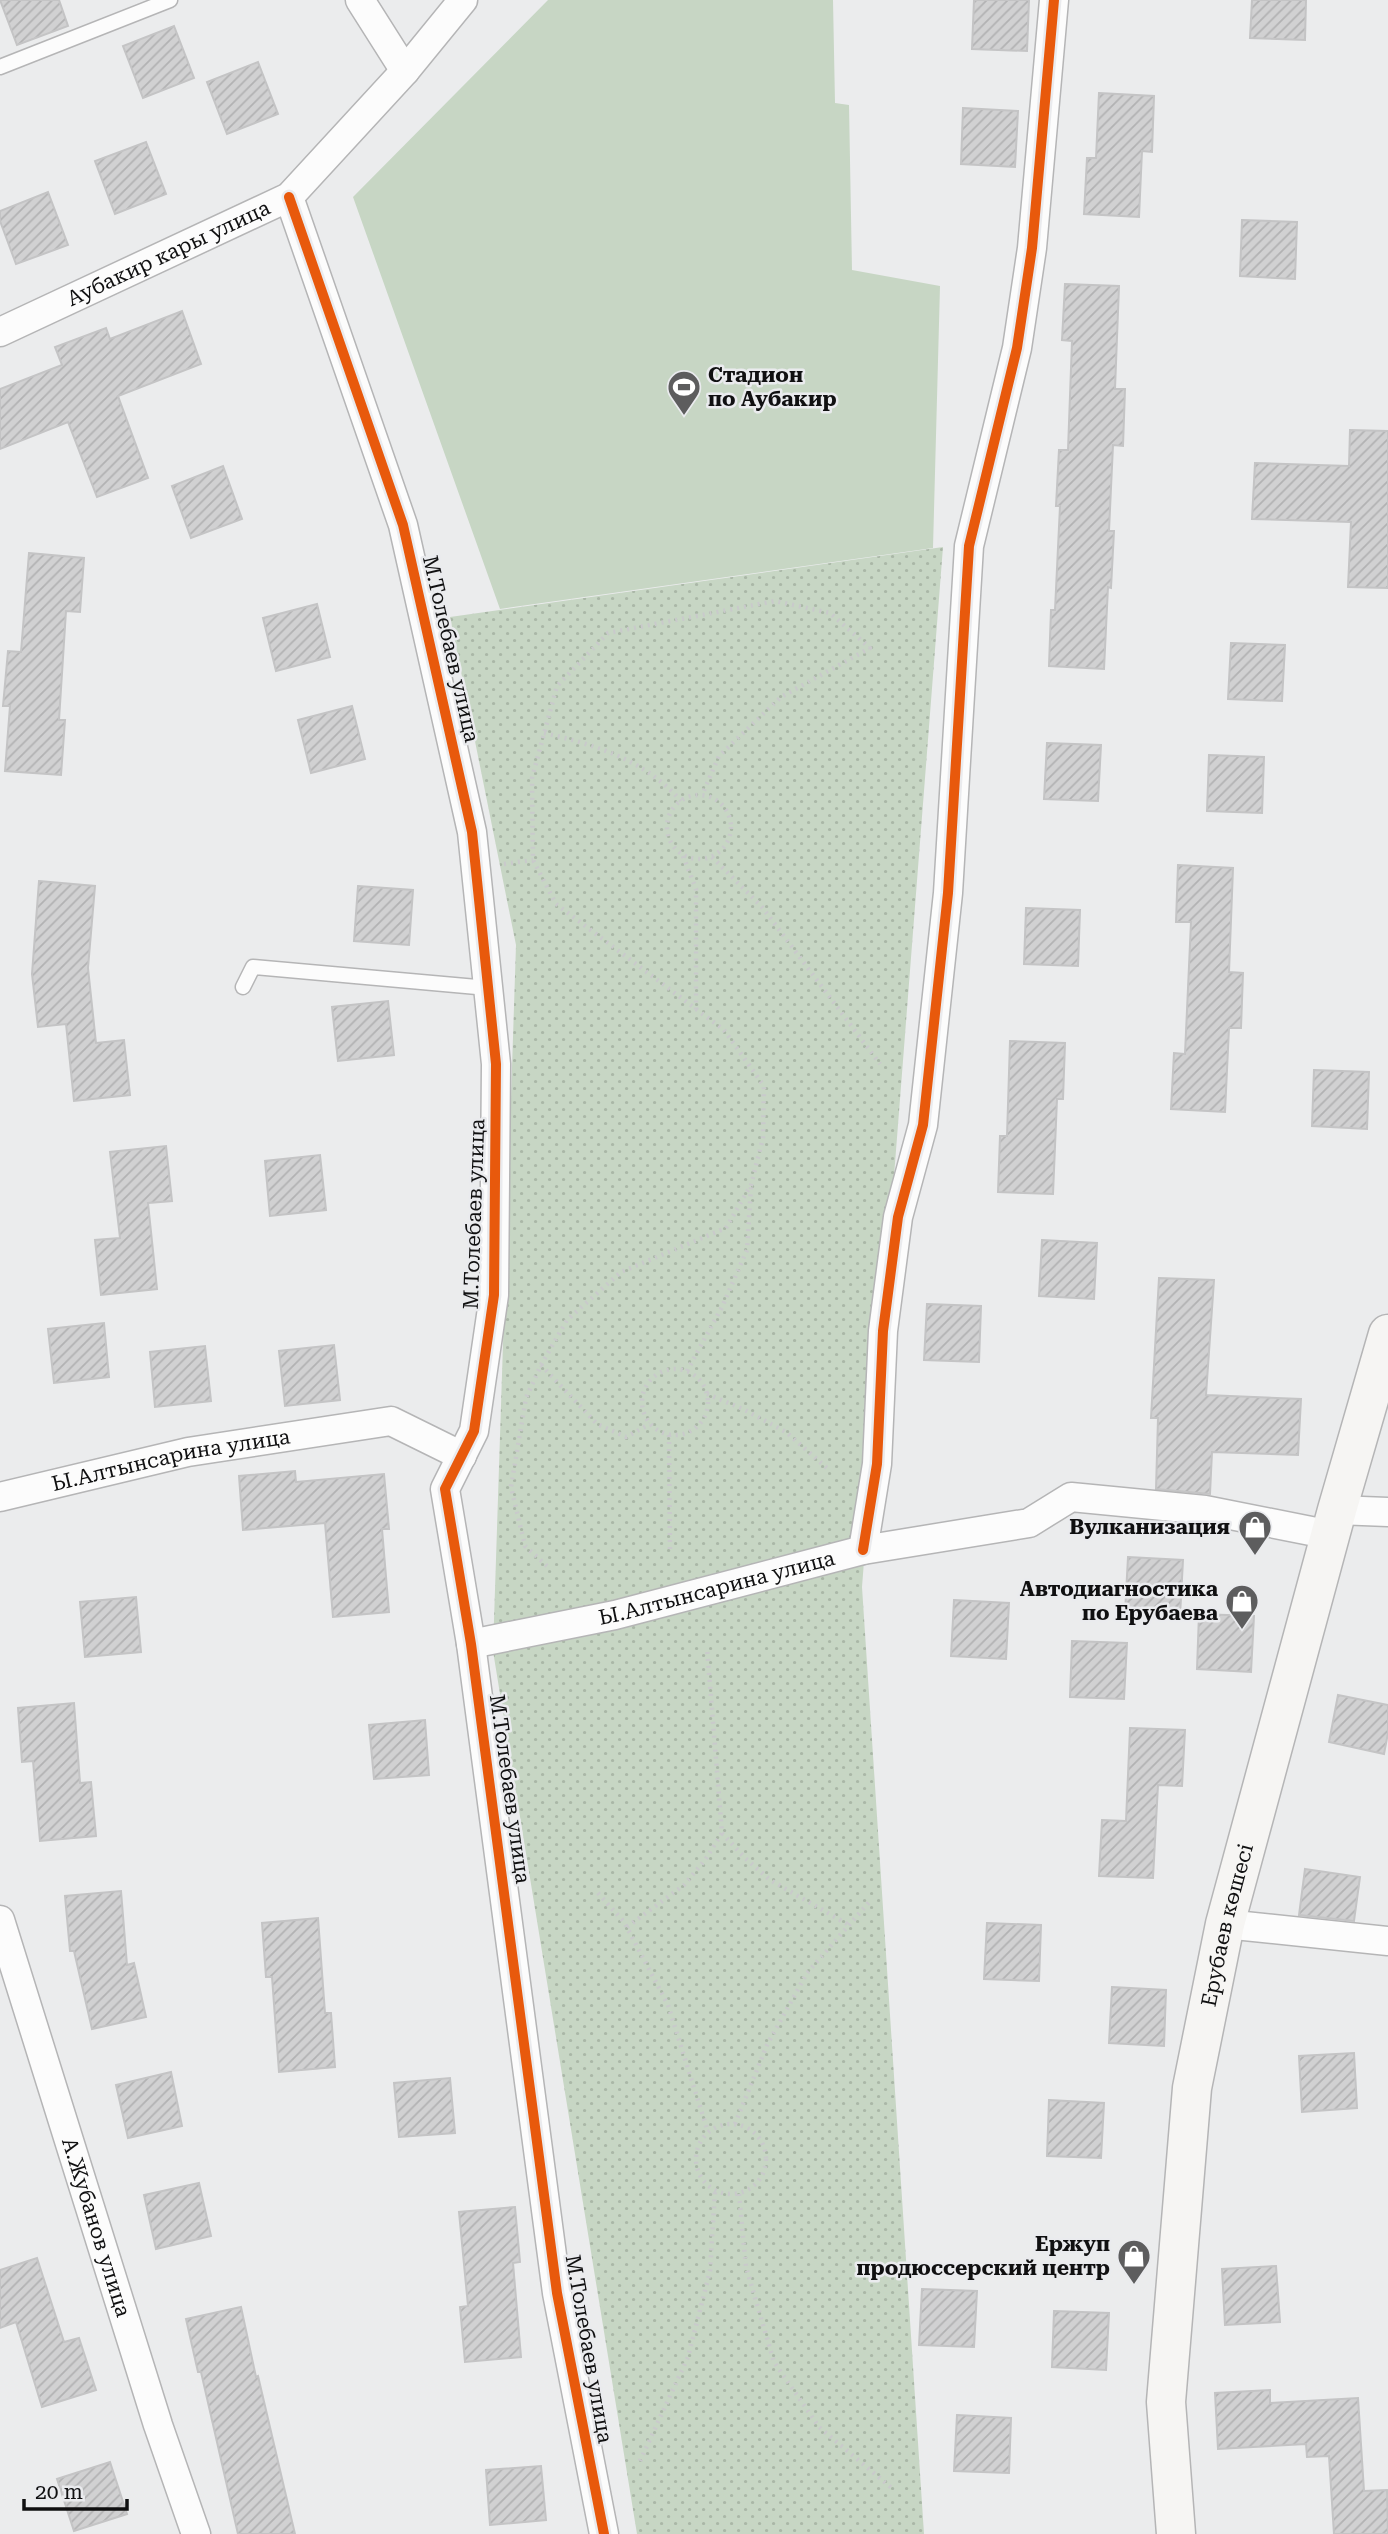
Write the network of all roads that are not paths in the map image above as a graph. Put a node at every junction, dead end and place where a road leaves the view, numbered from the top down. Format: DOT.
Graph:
graph roads {
  1 [pos="170,0"];
  2 [pos="360,0"];
  3 [pos="463,0"];
  4 [pos="1054,0"];
  5 [pos="0,68"];
  6 [pos="405,71"];
  7 [pos="289,197"];
  8 [pos="0,332"];
  9 [pos="243,987"];
  10 [pos="488,988"];
  11 [pos="1388,1334"];
  12 [pos="461,1456"];
  13 [pos="0,1497"];
  14 [pos="1388,1512"];
  15 [pos="1334,1523"];
  16 [pos="863,1550"];
  17 [pos="471,1644"];
  18 [pos="0,1920"];
  19 [pos="1225,1924"];
  20 [pos="1388,1941"];
  21 [pos="196,2534"];
  22 [pos="604,2534"];
  23 [pos="1176,2534"];
  1 -- 5 [label="lane"];
  2 -- 6 [label="street"];
  3 -- 6 [label="street, Аубакир кары улица"];
  4 -- 16 [label="street"];
  6 -- 7 [label="street, Аубакир кары улица"];
  7 -- 8 [label="street, Аубакир кары улица"];
  7 -- 10 [label="street, М.Толебаев улица"];
  9 -- 10 [label="lane"];
  10 -- 12 [label="street, М.Толебаев улица"];
  11 -- 15 [label="main road, Ерубаев көшесі"];
  12 -- 13 [label="street, Ы.Алтынсарина улица"];
  12 -- 17 [label="street, М.Толебаев улица"];
  14 -- 15 [label="street, Ы.Алтынсарина улица"];
  15 -- 16 [label="street, Ы.Алтынсарина улица"];
  15 -- 19 [label="main road, Ерубаев көшесі"];
  16 -- 17 [label="street, Ы.Алтынсарина улица"];
  17 -- 22 [label="street, М.Толебаев улица"];
  18 -- 21 [label="street, А.Жубанов улица"];
  19 -- 20 [label="street"];
  19 -- 23 [label="main road, Ерубаев көшесі"];
}
